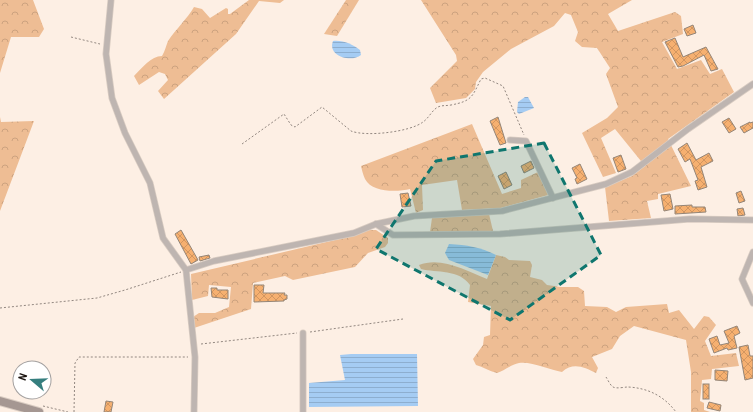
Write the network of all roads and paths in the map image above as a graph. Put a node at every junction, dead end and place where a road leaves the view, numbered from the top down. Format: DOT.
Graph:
graph roads {
  1 [pos="111,0"];
  2 [pos="71,37"];
  3 [pos="107,46"];
  4 [pos="753,84"];
  5 [pos="510,140"];
  6 [pos="526,141"];
  7 [pos="242,144"];
  8 [pos="552,198"];
  9 [pos="753,220"];
  10 [pos="376,224"];
  11 [pos="753,252"];
  12 [pos="186,270"];
  13 [pos="753,303"];
  14 [pos="0,308"];
  15 [pos="303,333"];
  16 [pos="195,357"];
  17 [pos="606,377"];
  18 [pos="0,401"];
  19 [pos="39,412"];
  20 [pos="74,412"];
  21 [pos="194,412"];
  22 [pos="303,412"];
  23 [pos="676,412"];
  1 -- 3 [label="street"];
  2 -- 3 [label="path"];
  3 -- 12 [label="street"];
  4 -- 8 [label="street"];
  5 -- 6 [label="street"];
  6 -- 7 [label="path"];
  6 -- 8 [label="street"];
  8 -- 10 [label="street"];
  9 -- 10 [label="street"];
  10 -- 12 [label="street"];
  11 -- 13 [label="street"];
  12 -- 14 [label="path"];
  12 -- 16 [label="street"];
  15 -- 22 [label="street"];
  16 -- 20 [label="path"];
  16 -- 21 [label="street"];
  17 -- 23 [label="path"];
  18 -- 19 [label="street"];
}
